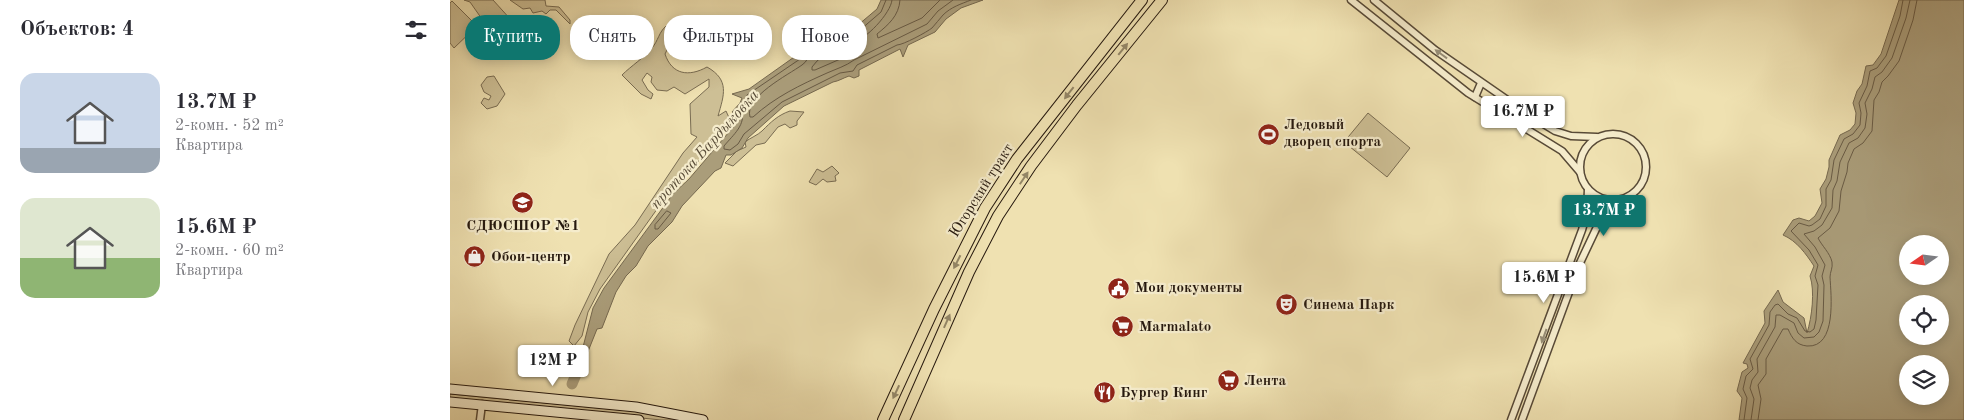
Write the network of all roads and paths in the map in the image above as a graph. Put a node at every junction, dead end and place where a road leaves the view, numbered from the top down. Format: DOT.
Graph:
graph roads {
  1 [pos="1142,0"];
  2 [pos="1162,0"];
  3 [pos="1351,0"];
  4 [pos="1374,0"];
  5 [pos="1481,83"];
  6 [pos="1475,97"];
  7 [pos="1597,137"];
  8 [pos="1580,172"];
  9 [pos="1588,190"];
  10 [pos="1618,200"];
  11 [pos="450,389"];
  12 [pos="450,402"];
  13 [pos="486,405"];
  14 [pos="480,420"];
  15 [pos="639,420"];
  16 [pos="703,420"];
  17 [pos="883,420"];
  18 [pos="904,420"];
  19 [pos="1511,420"];
  20 [pos="1522,420"];
  1 -- 17 [label="main road, Югорский тракт, one-way"];
  18 -- 2 [label="main road, Югорский тракт, one-way"];
  3 -- 6 [label="street"];
  5 -- 4 [label="street, one-way"];
  5 -- 6 [label="street"];
  5 -- 7 [label="street"];
  6 -- 8 [label="street"];
  7 -- 8 [label="street"];
  7 -- 10 [label="street"];
  8 -- 9 [label="street"];
  9 -- 10 [label="street"];
  9 -- 19 [label="street, one-way"];
  10 -- 20 [label="street"];
  11 -- 16 [label="street"];
  12 -- 13 [label="street"];
  13 -- 14 [label="street"];
  13 -- 15 [label="street"];
}
